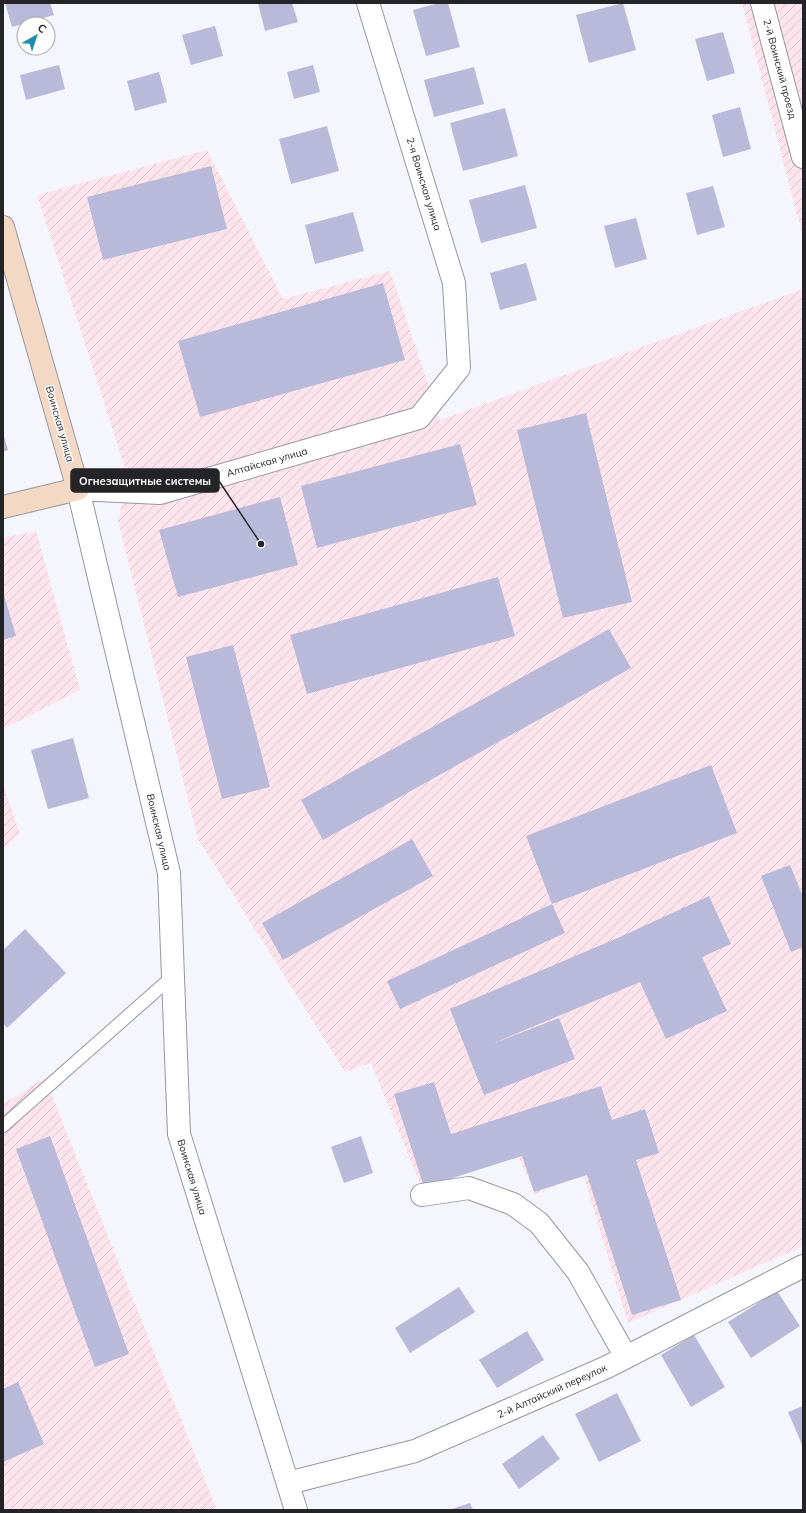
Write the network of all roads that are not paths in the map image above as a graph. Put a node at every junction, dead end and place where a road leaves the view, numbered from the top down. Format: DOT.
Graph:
graph roads {
  1 [pos="368,3"];
  2 [pos="762,3"];
  3 [pos="803,158"];
  4 [pos="3,227"];
  5 [pos="459,368"];
  6 [pos="78,489"];
  7 [pos="3,507"];
  8 [pos="173,976"];
  9 [pos="3,1126"];
  10 [pos="422,1195"];
  11 [pos="803,1266"];
  12 [pos="626,1357"];
  13 [pos="288,1483"];
  14 [pos="296,1510"];
  1 -- 5 [label="street, 2-я Воинская улица"];
  2 -- 3 [label="street, 2-й Воинский проезд"];
  4 -- 6 [label="street, Воинская улица"];
  5 -- 6 [label="street, Алтайская улица"];
  6 -- 7 [label="street, Алтайская улица"];
  6 -- 8 [label="street, Воинская улица"];
  8 -- 9 [label="lane"];
  8 -- 13 [label="street, Воинская улица"];
  10 -- 12 [label="street"];
  11 -- 12 [label="street, 2-й Алтайский переулок"];
  12 -- 13 [label="street, 2-й Алтайский переулок"];
  13 -- 14 [label="street, Воинская улица"];
}
